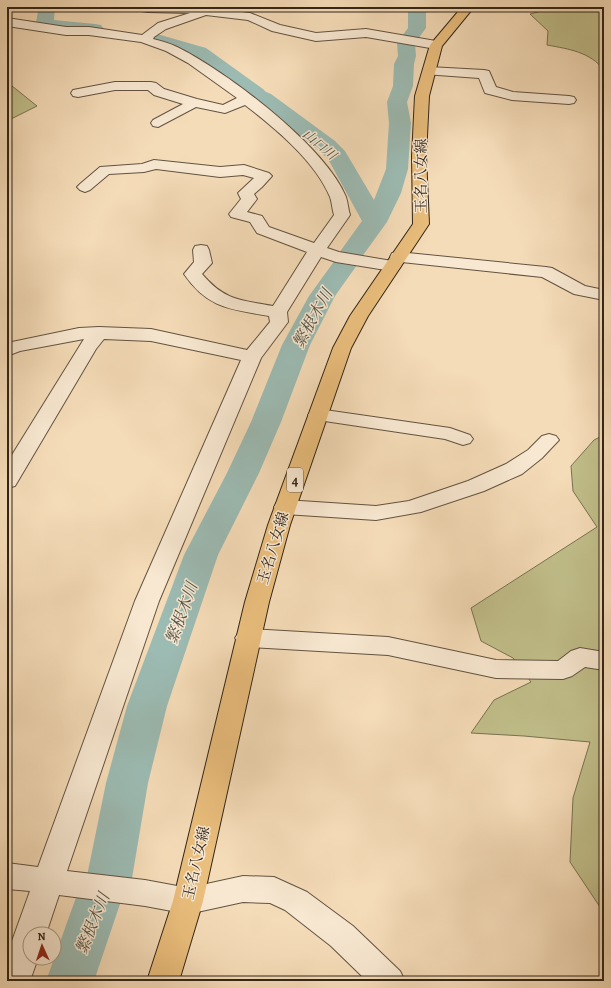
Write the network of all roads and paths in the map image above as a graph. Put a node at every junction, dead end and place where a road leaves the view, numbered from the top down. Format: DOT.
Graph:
graph roads {
  1 [pos="132,7"];
  2 [pos="468,7"];
  3 [pos="204,12"];
  4 [pos="7,22"];
  5 [pos="147,39"];
  6 [pos="427,43"];
  7 [pos="429,71"];
  8 [pos="78,93"];
  9 [pos="246,99"];
  10 [pos="569,100"];
  11 [pos="194,103"];
  12 [pos="158,123"];
  13 [pos="85,187"];
  14 [pos="201,250"];
  15 [pos="317,250"];
  16 [pos="395,261"];
  17 [pos="604,295"];
  18 [pos="278,312"];
  19 [pos="99,333"];
  20 [pos="7,350"];
  21 [pos="252,357"];
  22 [pos="318,415"];
  23 [pos="464,439"];
  24 [pos="549,440"];
  25 [pos="7,481"];
  26 [pos="347,500"];
  27 [pos="287,502"];
  28 [pos="248,638"];
  29 [pos="604,661"];
  30 [pos="7,876"];
  31 [pos="48,882"];
  32 [pos="188,901"];
  33 [pos="33,926"];
  34 [pos="22,958"];
  35 [pos="14,981"];
  36 [pos="163,981"];
  37 [pos="389,981"];
  1 -- 3 [label="street"];
  2 -- 6 [label="main road, 玉名八女線 / 4"];
  3 -- 5 [label="street"];
  3 -- 6 [label="street"];
  4 -- 5 [label="street"];
  5 -- 9 [label="street"];
  6 -- 7 [label="main road, 玉名八女線 / 4"];
  7 -- 10 [label="street"];
  7 -- 16 [label="main road, 玉名八女線 / 4"];
  8 -- 11 [label="street"];
  9 -- 11 [label="street"];
  9 -- 15 [label="street"];
  11 -- 12 [label="street"];
  13 -- 15 [label="street"];
  14 -- 18 [label="street"];
  15 -- 16 [label="street"];
  15 -- 18 [label="street"];
  16 -- 17 [label="street"];
  16 -- 22 [label="main road, 玉名八女線 / 4"];
  18 -- 21 [label="street"];
  19 -- 20 [label="street"];
  19 -- 21 [label="street"];
  19 -- 25 [label="street"];
  21 -- 31 [label="street"];
  22 -- 23 [label="street"];
  22 -- 27 [label="main road, 玉名八女線 / 4"];
  24 -- 27 [label="street"];
  26 -- 27 [label="street"];
  27 -- 28 [label="main road, 玉名八女線 / 4"];
  28 -- 29 [label="street"];
  28 -- 32 [label="main road, 玉名八女線 / 4"];
  30 -- 31 [label="street"];
  31 -- 32 [label="street"];
  31 -- 33 [label="street"];
  32 -- 36 [label="main road, 玉名八女線 / 4"];
  32 -- 37 [label="street"];
  34 -- 35 [label="street"];
}
